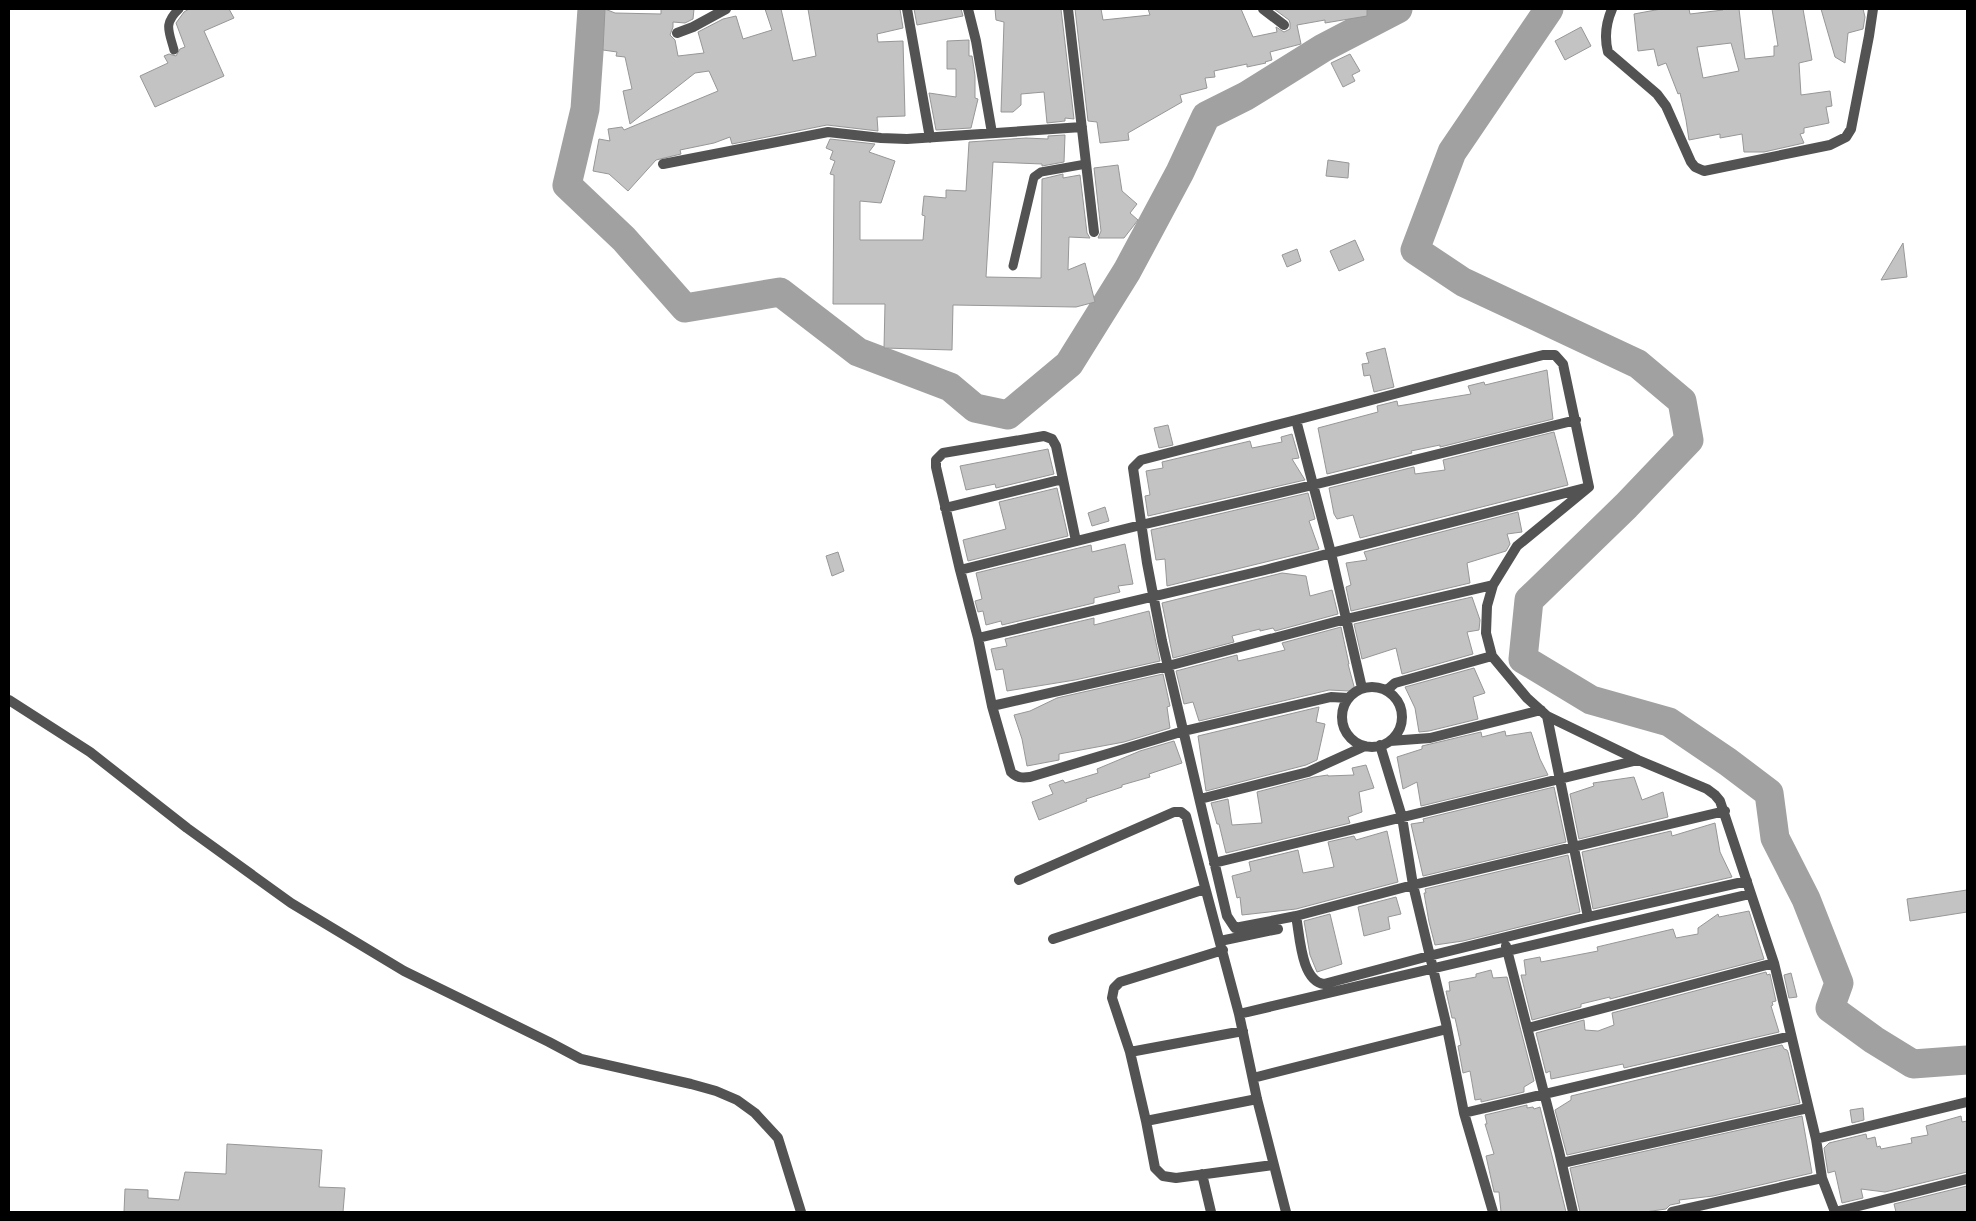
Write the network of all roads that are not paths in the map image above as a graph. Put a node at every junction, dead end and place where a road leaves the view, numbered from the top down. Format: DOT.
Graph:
graph roads {
  1 [pos="179,9"];
  2 [pos="726,9"];
  3 [pos="907,9"];
  4 [pos="968,9"];
  5 [pos="1068,9"];
  6 [pos="1263,9"];
  7 [pos="1612,9"];
  8 [pos="1873,9"];
  9 [pos="1284,25"];
  10 [pos="677,33"];
  11 [pos="174,50"];
  12 [pos="1082,127"];
  13 [pos="992,133"];
  14 [pos="930,138"];
  15 [pos="663,164"];
  16 [pos="1086,164"];
  17 [pos="1094,232"];
  18 [pos="1013,266"];
  19 [pos="1296,420"];
  20 [pos="1576,420"];
  21 [pos="1063,479"];
  22 [pos="1313,485"];
  23 [pos="1589,487"];
  24 [pos="945,508"];
  25 [pos="1141,524"];
  26 [pos="1076,541"];
  27 [pos="1330,553"];
  28 [pos="960,570"];
  29 [pos="1493,585"];
  30 [pos="1152,596"];
  31 [pos="1346,619"];
  32 [pos="978,638"];
  33 [pos="1492,656"];
  34 [pos="1168,666"];
  35 [pos="1362,688"];
  36 [pos="1387,690"];
  37 [pos="1348,698"];
  38 [pos="9,700"];
  39 [pos="992,706"];
  40 [pos="1544,713"];
  41 [pos="1184,731"];
  42 [pos="1385,743"];
  43 [pos="1365,746"];
  44 [pos="1638,760"];
  45 [pos="1561,779"];
  46 [pos="1200,799"];
  47 [pos="1725,811"];
  48 [pos="1402,817"];
  49 [pos="1572,847"];
  50 [pos="1214,863"];
  51 [pos="1020,880"];
  52 [pos="1747,881"];
  53 [pos="1413,885"];
  54 [pos="1205,889"];
  55 [pos="1750,894"];
  56 [pos="1296,916"];
  57 [pos="1588,916"];
  58 [pos="1278,929"];
  59 [pos="1504,938"];
  60 [pos="1053,939"];
  61 [pos="1221,945"];
  62 [pos="1507,951"];
  63 [pos="1430,956"];
  64 [pos="1774,963"];
  65 [pos="1433,969"];
  66 [pos="1239,1014"];
  67 [pos="1528,1028"];
  68 [pos="1447,1029"];
  69 [pos="1243,1031"];
  70 [pos="1791,1036"];
  71 [pos="1130,1052"];
  72 [pos="1253,1078"];
  73 [pos="1544,1094"];
  74 [pos="1258,1098"];
  75 [pos="1967,1102"];
  76 [pos="1808,1108"];
  77 [pos="1464,1113"];
  78 [pos="1146,1121"];
  79 [pos="1816,1139"];
  80 [pos="1562,1163"];
  81 [pos="1273,1165"];
  82 [pos="1202,1174"];
  83 [pos="1822,1178"];
  84 [pos="1967,1179"];
  85 [pos="801,1212"];
  86 [pos="1211,1212"];
  87 [pos="1286,1212"];
  88 [pos="1493,1212"];
  89 [pos="1572,1212"];
  90 [pos="1672,1212"];
  91 [pos="1835,1212"];
  1 -- 11 [label="lane"];
  2 -- 10 [label="street"];
  3 -- 14 [label="street"];
  4 -- 13 [label="street"];
  5 -- 12 [label="street"];
  6 -- 9 [label="street"];
  7 -- 8 [label="street"];
  12 -- 13 [label="street"];
  12 -- 16 [label="street"];
  13 -- 14 [label="street"];
  14 -- 15 [label="street"];
  16 -- 17 [label="street"];
  16 -- 18 [label="lane"];
  19 -- 20 [label="street"];
  19 -- 22 [label="street"];
  19 -- 25 [label="street"];
  20 -- 22 [label="street"];
  20 -- 23 [label="street"];
  21 -- 24 [label="street"];
  21 -- 24 [label="street"];
  21 -- 26 [label="street"];
  22 -- 25 [label="street"];
  22 -- 27 [label="street"];
  23 -- 27 [label="street"];
  23 -- 29 [label="street"];
  24 -- 28 [label="street"];
  25 -- 26 [label="street"];
  25 -- 30 [label="street"];
  26 -- 28 [label="street"];
  27 -- 30 [label="street"];
  27 -- 31 [label="street"];
  28 -- 32 [label="street"];
  29 -- 31 [label="street"];
  29 -- 33 [label="street"];
  30 -- 32 [label="street"];
  30 -- 34 [label="street"];
  31 -- 34 [label="street"];
  31 -- 35 [label="street"];
  32 -- 39 [label="street"];
  33 -- 36 [label="street"];
  33 -- 40 [label="street"];
  34 -- 39 [label="street"];
  34 -- 41 [label="street"];
  35 -- 36 [label="street"];
  35 -- 37 [label="street"];
  36 -- 42 [label="street"];
  37 -- 41 [label="street"];
  37 -- 43 [label="street"];
  38 -- 85 [label="street"];
  39 -- 41 [label="street"];
  40 -- 42 [label="street"];
  40 -- 44 [label="street"];
  40 -- 45 [label="street"];
  41 -- 46 [label="street"];
  42 -- 43 [label="street"];
  42 -- 48 [label="street"];
  43 -- 46 [label="street"];
  44 -- 45 [label="street"];
  44 -- 47 [label="street"];
  45 -- 48 [label="street"];
  45 -- 49 [label="street"];
  46 -- 50 [label="street"];
  47 -- 49 [label="street"];
  47 -- 52 [label="street"];
  48 -- 50 [label="street"];
  48 -- 53 [label="street"];
  49 -- 53 [label="street"];
  49 -- 57 [label="street"];
  50 -- 56 [label="street"];
  51 -- 54 [label="street"];
  52 -- 55 [label="street"];
  52 -- 57 [label="street"];
  53 -- 56 [label="street"];
  53 -- 63 [label="street"];
  54 -- 60 [label="street"];
  54 -- 61 [label="street"];
  55 -- 62 [label="street"];
  55 -- 64 [label="street"];
  56 -- 63 [label="street"];
  57 -- 59 [label="street"];
  58 -- 61 [label="street"];
  59 -- 62 [label="street"];
  59 -- 63 [label="street"];
  61 -- 66 [label="street"];
  61 -- 71 [label="street"];
  62 -- 65 [label="street"];
  62 -- 67 [label="street"];
  63 -- 65 [label="street"];
  64 -- 67 [label="street"];
  64 -- 70 [label="street"];
  65 -- 66 [label="street"];
  65 -- 68 [label="street"];
  66 -- 69 [label="street"];
  67 -- 73 [label="street"];
  68 -- 72 [label="street"];
  68 -- 77 [label="street"];
  69 -- 71 [label="street"];
  69 -- 72 [label="street"];
  70 -- 73 [label="street"];
  70 -- 76 [label="street"];
  71 -- 78 [label="street"];
  72 -- 74 [label="street"];
  73 -- 77 [label="street"];
  73 -- 80 [label="street"];
  74 -- 78 [label="street"];
  74 -- 81 [label="street"];
  75 -- 79 [label="street"];
  76 -- 79 [label="street"];
  76 -- 80 [label="street"];
  77 -- 88 [label="street"];
  78 -- 82 [label="street"];
  79 -- 83 [label="street"];
  80 -- 89 [label="street"];
  81 -- 82 [label="street"];
  81 -- 87 [label="street"];
  82 -- 86 [label="street"];
  83 -- 90 [label="street"];
  83 -- 91 [label="street"];
  84 -- 91 [label="street"];
}
